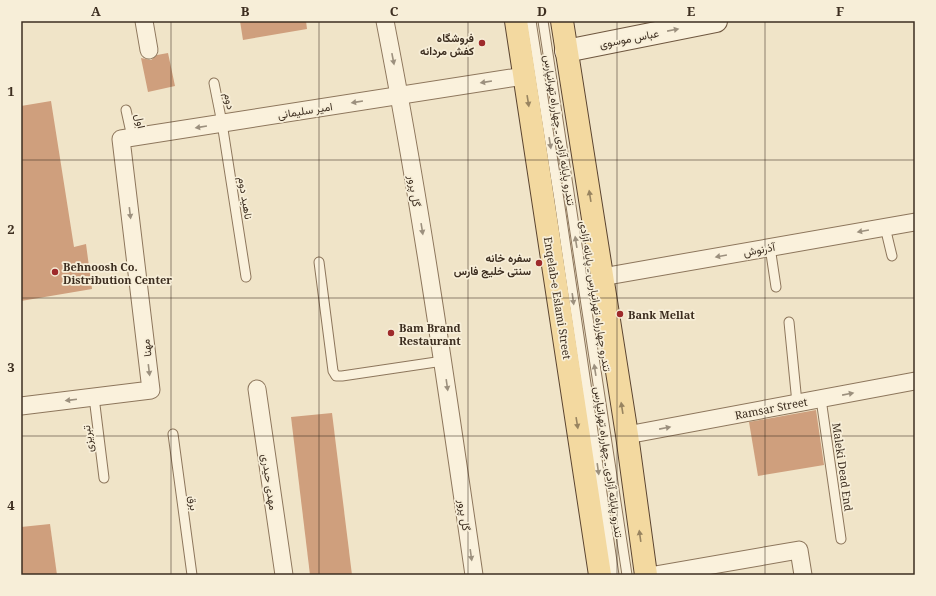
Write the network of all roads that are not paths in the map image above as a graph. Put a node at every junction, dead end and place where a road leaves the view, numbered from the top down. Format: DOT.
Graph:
graph roads {
  1 [pos="144,21"];
  2 [pos="386,21"];
  3 [pos="516,21"];
  4 [pos="531,21"];
  5 [pos="543,21"];
  6 [pos="562,21"];
  7 [pos="716,21"];
  8 [pos="149,50"];
  9 [pos="566,51"];
  10 [pos="524,76"];
  11 [pos="214,84"];
  12 [pos="400,96"];
  13 [pos="126,110"];
  14 [pos="222,123"];
  15 [pos="132,137"];
  16 [pos="915,222"];
  17 [pos="885,227"];
  18 [pos="770,247"];
  19 [pos="892,256"];
  20 [pos="319,262"];
  21 [pos="246,277"];
  22 [pos="602,277"];
  23 [pos="776,287"];
  24 [pos="789,322"];
  25 [pos="443,361"];
  26 [pos="915,381"];
  27 [pos="257,389"];
  28 [pos="94,397"];
  29 [pos="821,399"];
  30 [pos="797,403"];
  31 [pos="21,406"];
  32 [pos="173,434"];
  33 [pos="627,435"];
  34 [pos="104,478"];
  35 [pos="841,539"];
  36 [pos="192,575"];
  37 [pos="284,575"];
  38 [pos="474,575"];
  39 [pos="600,575"];
  40 [pos="614,575"];
  41 [pos="627,575"];
  42 [pos="646,575"];
  43 [pos="655,575"];
  44 [pos="803,575"];
  1 -- 8 [label="street"];
  2 -- 12 [label="street, گل پرور, one-way"];
  3 -- 10 [label="main road, Enqelab-e Eslami Street"];
  4 -- 40 [label="lane, تندرو پایانه آزادی ـ چهارراه تهرانپارس, one-way"];
  41 -- 5 [label="lane, تندرو چهارراه تهرانپارس ـ پایانه آزادی, one-way"];
  6 -- 9 [label="main road"];
  9 -- 7 [label="street, عباس موسوی, one-way"];
  22 -- 9 [label="main road, one-way"];
  10 -- 12 [label="street, امیر سلیمانی, one-way"];
  10 -- 39 [label="main road, Enqelab-e Eslami Street, one-way"];
  11 -- 14 [label="lane, دوم"];
  12 -- 14 [label="street, امیر سلیمانی, one-way"];
  12 -- 25 [label="street, گل پرور, one-way"];
  13 -- 15 [label="lane, اول"];
  14 -- 15 [label="street, امیر سلیمانی, one-way"];
  14 -- 21 [label="lane, ناهید دوم"];
  15 -- 28 [label="street, مهنا, one-way"];
  16 -- 17 [label="street, آذرنوش"];
  17 -- 18 [label="street, آذرنوش, one-way"];
  17 -- 19 [label="lane"];
  18 -- 22 [label="street, آذرنوش, one-way"];
  18 -- 23 [label="lane"];
  20 -- 25 [label="lane"];
  33 -- 22 [label="main road, one-way"];
  24 -- 30 [label="lane"];
  25 -- 38 [label="street, گل پرور, one-way"];
  29 -- 26 [label="street, Ramsar Street, one-way"];
  27 -- 37 [label="street, مهدی حیدری"];
  28 -- 31 [label="street, مهنا, one-way"];
  28 -- 34 [label="lane, تبریزی"];
  29 -- 30 [label="street, Ramsar Street"];
  29 -- 35 [label="lane, Maleki Dead End"];
  33 -- 30 [label="street, Ramsar Street, one-way"];
  32 -- 36 [label="lane, برق"];
  42 -- 33 [label="main road, one-way"];
  43 -- 44 [label="street"];
}
